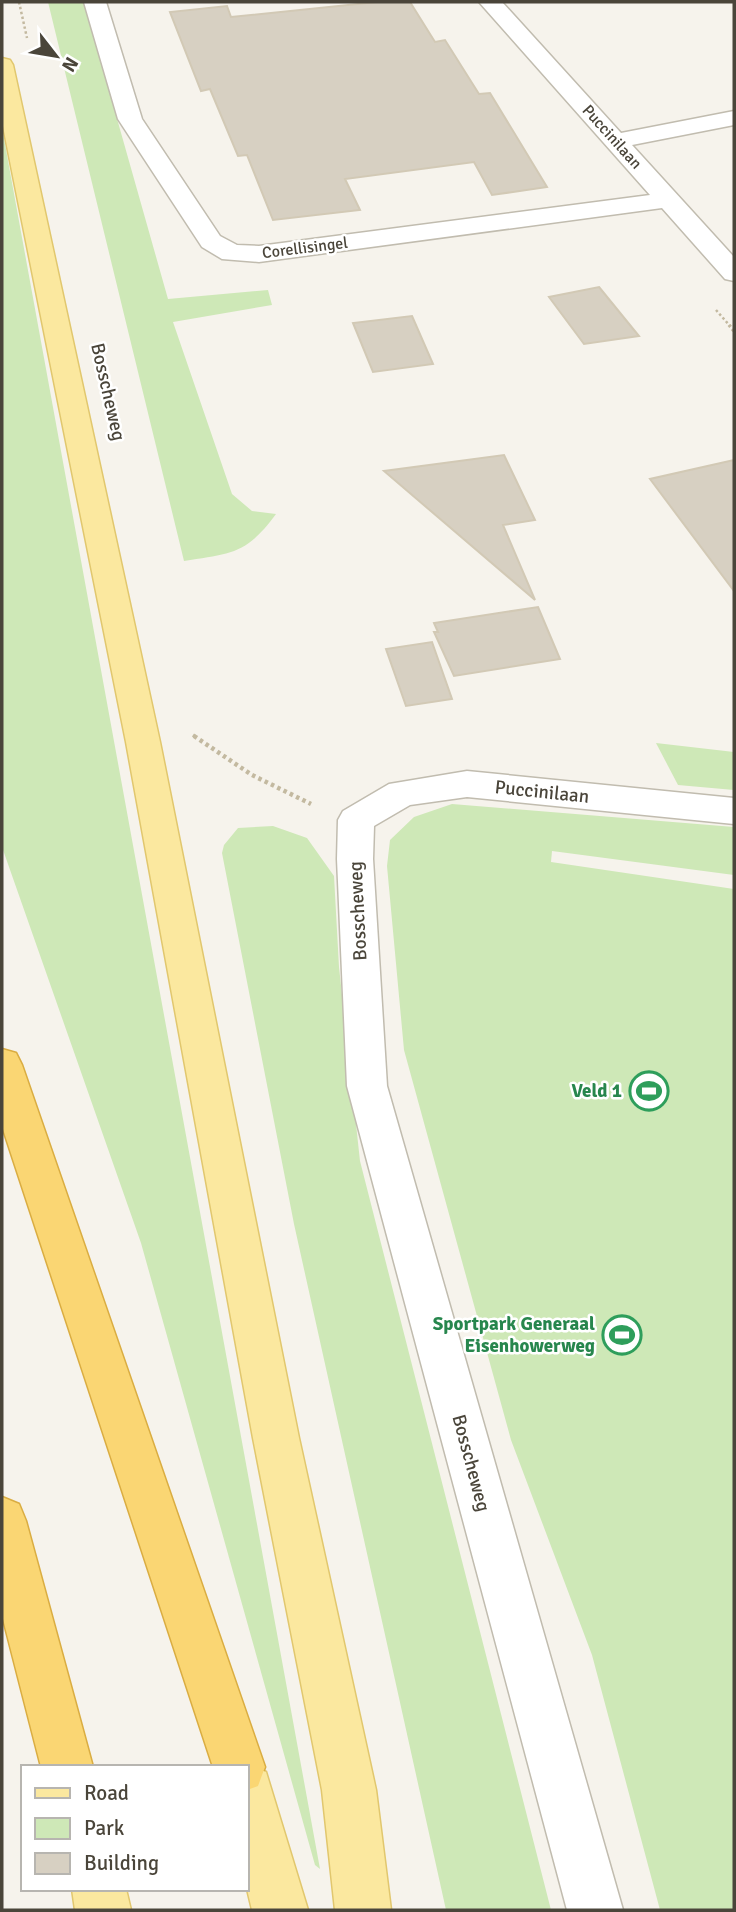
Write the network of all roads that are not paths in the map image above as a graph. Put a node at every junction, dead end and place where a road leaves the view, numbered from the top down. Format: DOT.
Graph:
graph roads {
  1 [pos="95,2"];
  2 [pos="490,2"];
  3 [pos="15,52"];
  4 [pos="734,118"];
  5 [pos="615,141"];
  6 [pos="669,200"];
  7 [pos="734,273"];
  8 [pos="734,811"];
  9 [pos="356,820"];
  10 [pos="2,1065"];
  11 [pos="2,1521"];
  12 [pos="66,1765"];
  13 [pos="238,1765"];
  14 [pos="248,1794"];
  15 [pos="99,1891"];
  16 [pos="103,1910"];
  17 [pos="280,1910"];
  18 [pos="363,1910"];
  19 [pos="595,1910"];
  1 -- 6 [label="street, Corellisingel"];
  2 -- 5 [label="street, Puccinilaan"];
  3 -- 18 [label="main road"];
  4 -- 5 [label="street"];
  5 -- 6 [label="street, Puccinilaan"];
  6 -- 7 [label="street, Puccinilaan"];
  8 -- 9 [label="street, Puccinilaan"];
  9 -- 19 [label="street, Bosscheweg"];
  10 -- 13 [label="highway"];
  11 -- 12 [label="highway"];
  14 -- 17 [label="main road"];
  15 -- 16 [label="main road"];
}
